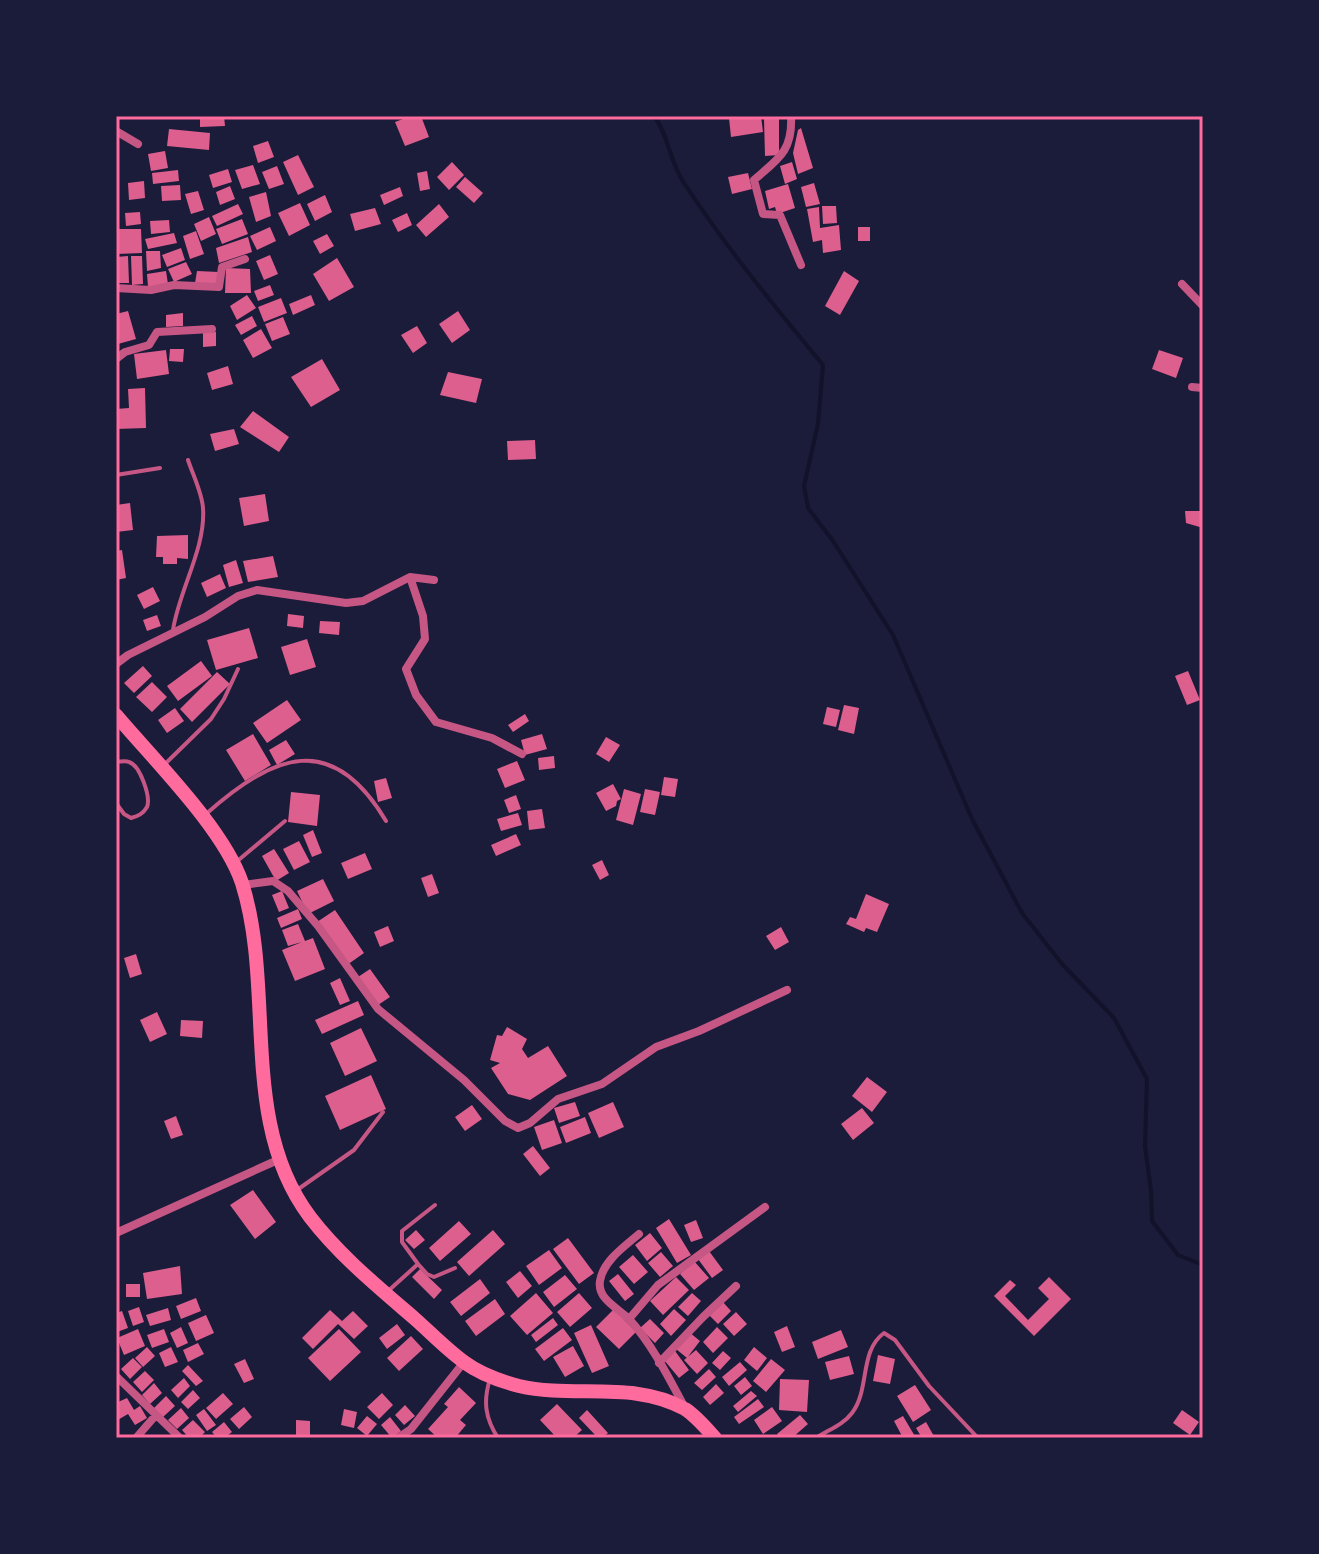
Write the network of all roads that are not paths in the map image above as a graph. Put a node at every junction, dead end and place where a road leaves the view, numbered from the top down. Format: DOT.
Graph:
graph roads {
  1 [pos="791,116"];
  2 [pos="116,131"];
  3 [pos="138,144"];
  4 [pos="245,259"];
  5 [pos="801,265"];
  6 [pos="1182,284"];
  7 [pos="116,288"];
  8 [pos="1203,306"];
  9 [pos="212,329"];
  10 [pos="116,359"];
  11 [pos="1192,387"];
  12 [pos="1203,388"];
  13 [pos="188,460"];
  14 [pos="160,468"];
  15 [pos="116,475"];
  16 [pos="410,577"];
  17 [pos="434,580"];
  18 [pos="172,633"];
  19 [pos="116,664"];
  20 [pos="238,669"];
  21 [pos="116,715"];
  22 [pos="522,754"];
  23 [pos="151,755"];
  24 [pos="116,762"];
  25 [pos="137,767"];
  26 [pos="161,767"];
  27 [pos="116,803"];
  28 [pos="203,817"];
  29 [pos="285,821"];
  30 [pos="386,821"];
  31 [pos="235,863"];
  32 [pos="243,885"];
  33 [pos="787,990"];
  34 [pos="383,1112"];
  35 [pos="280,1159"];
  36 [pos="294,1191"];
  37 [pos="435,1205"];
  38 [pos="765,1207"];
  39 [pos="116,1233"];
  40 [pos="639,1234"];
  41 [pos="418,1264"];
  42 [pos="455,1268"];
  43 [pos="736,1286"];
  44 [pos="385,1293"];
  45 [pos="629,1319"];
  46 [pos="464,1362"];
  47 [pos="659,1363"];
  48 [pos="116,1376"];
  49 [pos="490,1377"];
  50 [pos="686,1410"];
  51 [pos="156,1415"];
  52 [pos="136,1438"];
  53 [pos="180,1438"];
  54 [pos="398,1438"];
  55 [pos="498,1438"];
  56 [pos="715,1438"];
  57 [pos="816,1438"];
  58 [pos="978,1438"];
  1 -- 5 [label="street"];
  2 -- 3 [label="street"];
  4 -- 7 [label="street"];
  6 -- 8 [label="street"];
  9 -- 10 [label="street"];
  11 -- 12 [label="street"];
  13 -- 18 [label="lane"];
  14 -- 15 [label="lane"];
  16 -- 17 [label="street"];
  16 -- 18 [label="street"];
  16 -- 22 [label="street"];
  18 -- 19 [label="street"];
  20 -- 26 [label="lane"];
  21 -- 23 [label="highway"];
  23 -- 25 [label="lane"];
  23 -- 26 [label="highway"];
  24 -- 25 [label="lane"];
  25 -- 27 [label="lane"];
  26 -- 28 [label="highway"];
  28 -- 30 [label="lane"];
  28 -- 31 [label="highway"];
  29 -- 31 [label="lane"];
  31 -- 32 [label="highway"];
  32 -- 33 [label="street"];
  32 -- 35 [label="highway"];
  34 -- 36 [label="lane"];
  35 -- 36 [label="highway"];
  35 -- 39 [label="street"];
  36 -- 44 [label="highway"];
  37 -- 41 [label="lane"];
  38 -- 45 [label="street"];
  40 -- 45 [label="street"];
  41 -- 42 [label="lane"];
  41 -- 44 [label="lane"];
  43 -- 47 [label="street"];
  44 -- 46 [label="highway"];
  45 -- 47 [label="street"];
  46 -- 49 [label="highway"];
  46 -- 54 [label="street"];
  47 -- 50 [label="street"];
  48 -- 51 [label="street"];
  49 -- 50 [label="highway"];
  49 -- 55 [label="lane"];
  50 -- 56 [label="highway"];
  51 -- 52 [label="street"];
  51 -- 53 [label="street"];
  57 -- 58 [label="lane"];
}
